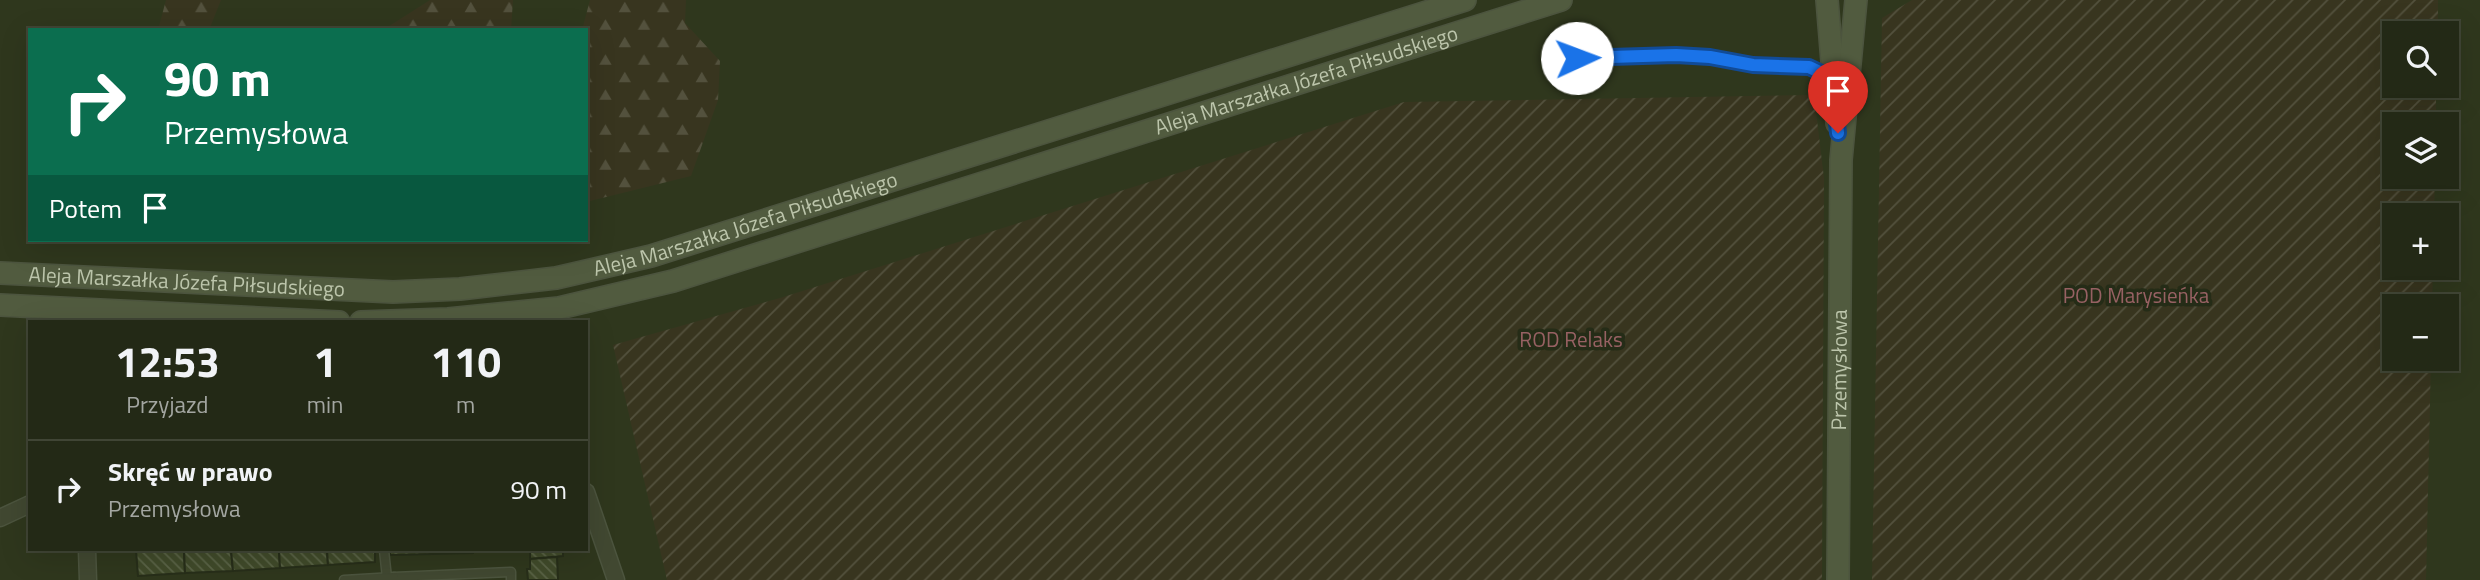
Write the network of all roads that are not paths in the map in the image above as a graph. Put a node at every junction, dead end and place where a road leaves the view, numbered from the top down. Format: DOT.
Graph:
graph roads {
  1 [pos="1465,0"];
  2 [pos="1560,0"];
  3 [pos="1826,0"];
  4 [pos="1856,0"];
  5 [pos="1577,58"];
  6 [pos="1841,79"];
  7 [pos="0,273"];
  8 [pos="0,305"];
  9 [pos="299,320"];
  10 [pos="404,320"];
  11 [pos="588,498"];
  12 [pos="28,504"];
  13 [pos="0,518"];
  14 [pos="87,551"];
  15 [pos="384,551"];
  16 [pos="392,578"];
  17 [pos="88,580"];
  18 [pos="345,580"];
  19 [pos="511,580"];
  20 [pos="616,580"];
  21 [pos="1838,580"];
  1 -- 7 [label="main road, Aleja Marszałka Józefa Piłsudskiego"];
  2 -- 10 [label="main road, Aleja Marszałka Józefa Piłsudskiego"];
  3 -- 6 [label="main road, Przemysłowa"];
  4 -- 6 [label="main road, Przemysłowa"];
  5 -- 6 [label="lane"];
  6 -- 21 [label="main road, Przemysłowa"];
  8 -- 9 [label="main road, Aleja Marszałka Józefa Piłsudskiego"];
  11 -- 20 [label="street"];
  12 -- 13 [label="street"];
  14 -- 17 [label="street"];
  15 -- 16 [label="lane"];
  16 -- 18 [label="lane"];
  16 -- 19 [label="lane"];
}
